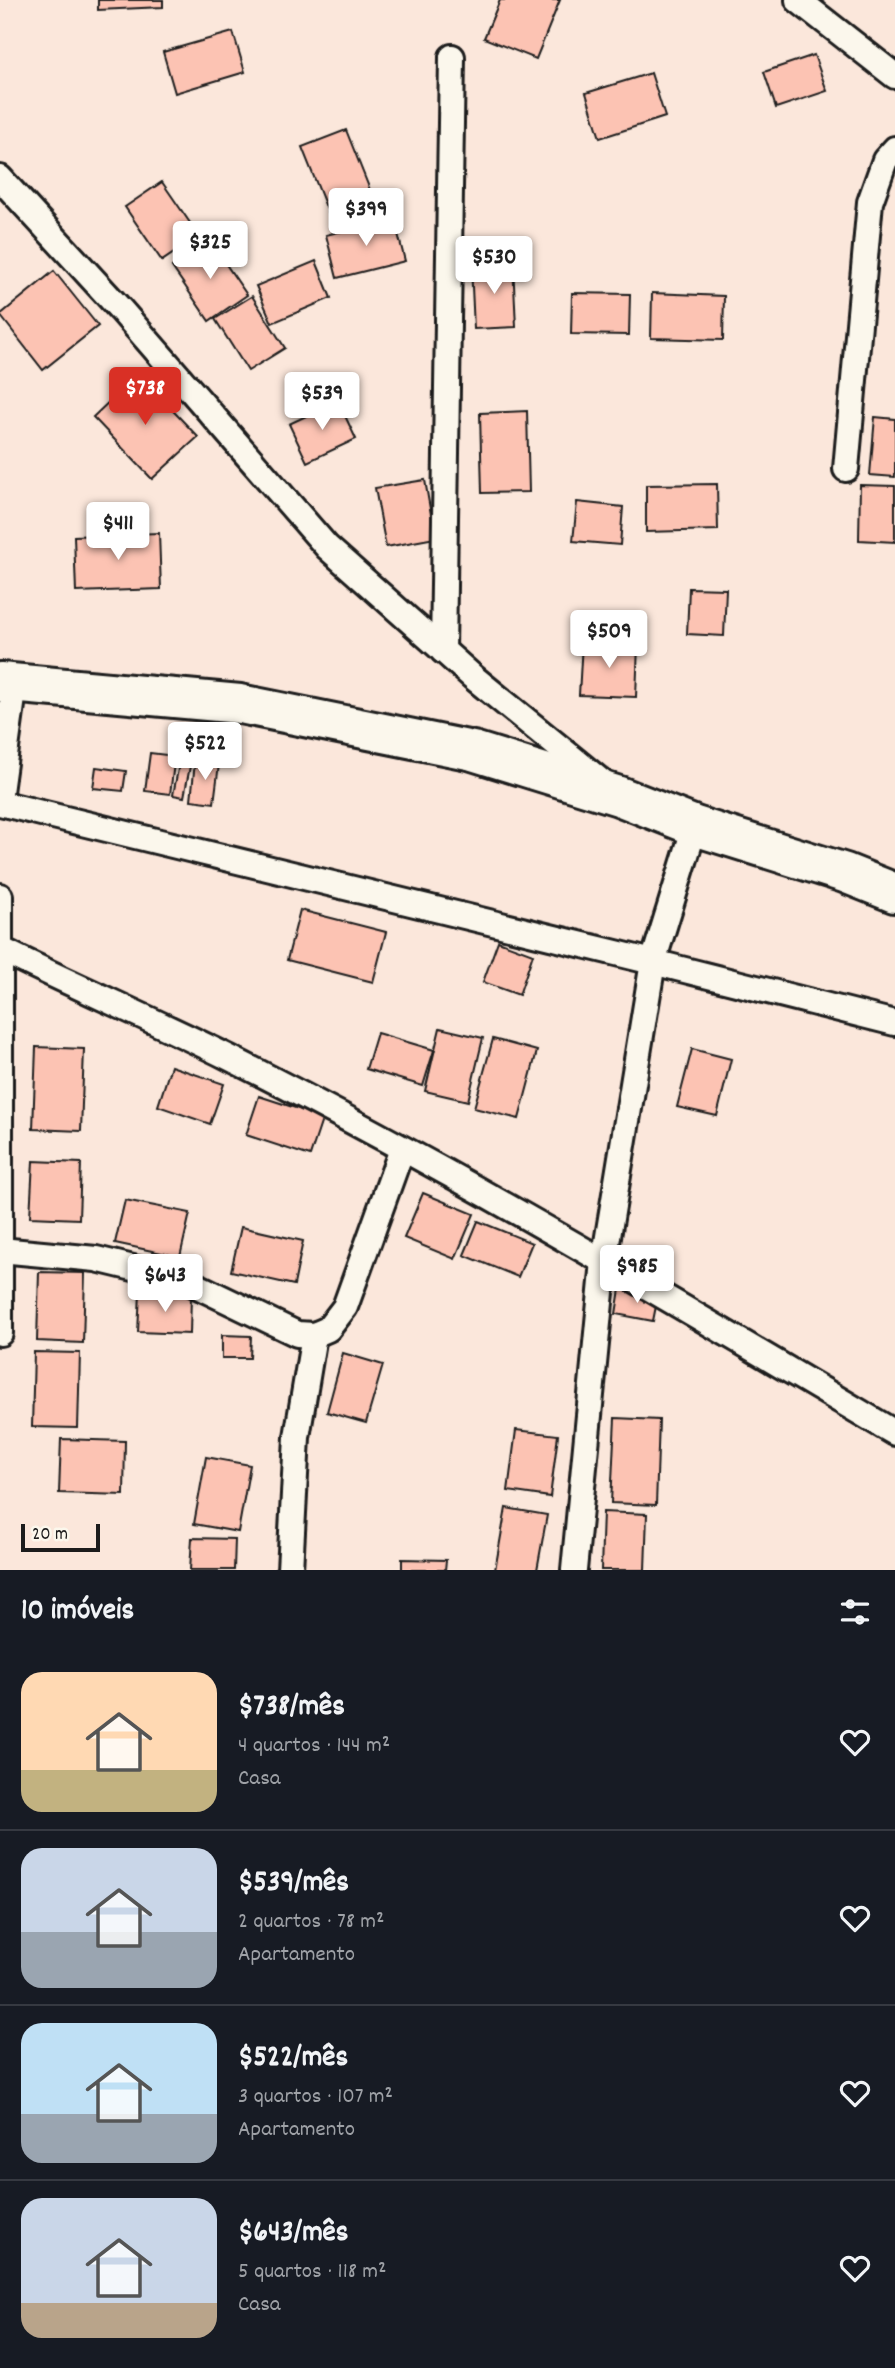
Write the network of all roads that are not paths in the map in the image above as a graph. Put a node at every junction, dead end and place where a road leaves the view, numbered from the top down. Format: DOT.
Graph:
graph roads {
  1 [pos="798,0"];
  2 [pos="453,57"];
  3 [pos="895,76"];
  4 [pos="895,149"];
  5 [pos="0,177"];
  6 [pos="846,469"];
  7 [pos="443,651"];
  8 [pos="7,682"];
  9 [pos="0,792"];
  10 [pos="619,796"];
  11 [pos="0,803"];
  12 [pos="695,827"];
  13 [pos="895,893"];
  14 [pos="0,896"];
  15 [pos="0,949"];
  16 [pos="653,962"];
  17 [pos="895,1023"];
  18 [pos="402,1149"];
  19 [pos="0,1250"];
  20 [pos="604,1261"];
  21 [pos="0,1333"];
  22 [pos="314,1335"];
  23 [pos="895,1433"];
  24 [pos="290,1570"];
  25 [pos="573,1570"];
  1 -- 3 [label="street"];
  2 -- 7 [label="street"];
  4 -- 6 [label="street"];
  5 -- 7 [label="street"];
  7 -- 10 [label="street"];
  8 -- 9 [label="street"];
  8 -- 10 [label="main road"];
  10 -- 12 [label="main road"];
  11 -- 16 [label="street"];
  12 -- 13 [label="main road"];
  12 -- 16 [label="street"];
  14 -- 15 [label="street"];
  15 -- 18 [label="street"];
  15 -- 19 [label="street"];
  16 -- 17 [label="street"];
  16 -- 20 [label="street"];
  18 -- 20 [label="street"];
  18 -- 22 [label="street"];
  19 -- 21 [label="street"];
  19 -- 22 [label="street"];
  20 -- 23 [label="street"];
  20 -- 25 [label="street"];
  22 -- 24 [label="street"];
}
